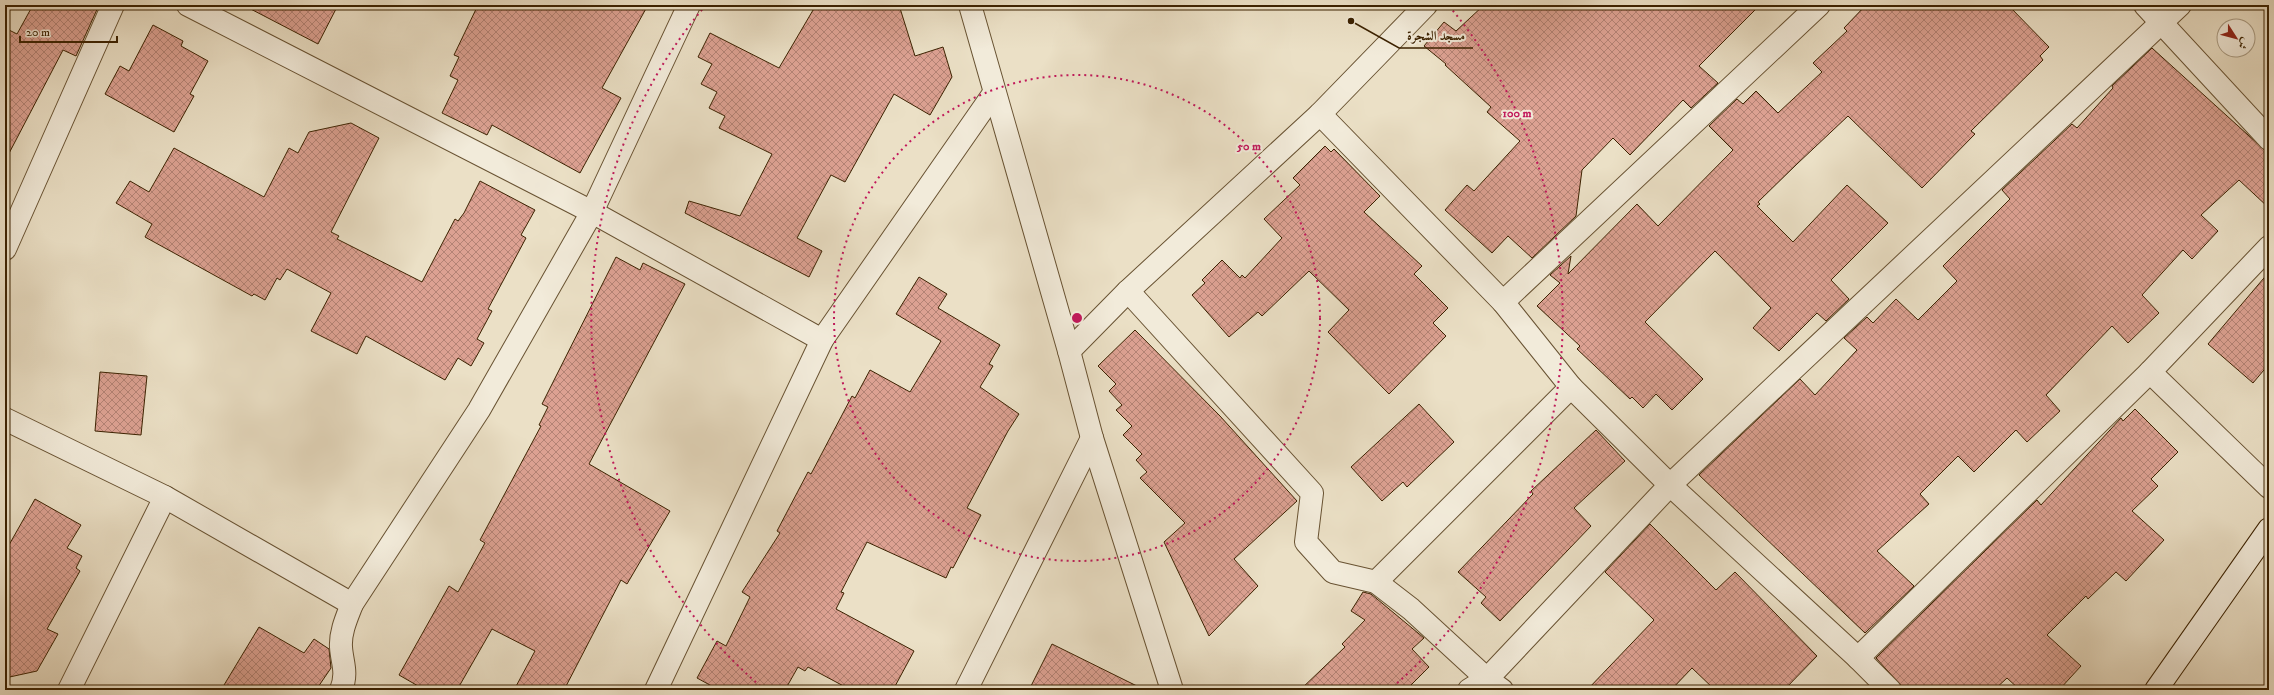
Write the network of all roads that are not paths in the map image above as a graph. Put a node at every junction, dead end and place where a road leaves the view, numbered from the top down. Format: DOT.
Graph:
graph roads {
  1 [pos="113,5"];
  2 [pos="188,5"];
  3 [pos="689,5"];
  4 [pos="970,5"];
  5 [pos="1426,5"];
  6 [pos="1819,5"];
  7 [pos="2145,5"];
  8 [pos="2180,5"];
  9 [pos="2162,23"];
  10 [pos="994,93"];
  11 [pos="1320,114"];
  12 [pos="2269,139"];
  13 [pos="592,212"];
  14 [pos="5,248"];
  15 [pos="2269,248"];
  16 [pos="1128,291"];
  17 [pos="1503,302"];
  18 [pos="822,340"];
  19 [pos="1069,351"];
  20 [pos="2150,372"];
  21 [pos="1571,388"];
  22 [pos="5,419"];
  23 [pos="1092,438"];
  24 [pos="1670,485"];
  25 [pos="2269,487"];
  26 [pos="165,497"];
  27 [pos="2269,529"];
  28 [pos="1376,582"];
  29 [pos="352,604"];
  30 [pos="1858,658"];
  31 [pos="1486,686"];
  32 [pos="68,690"];
  33 [pos="341,690"];
  34 [pos="656,690"];
  35 [pos="966,690"];
  36 [pos="1172,690"];
  37 [pos="1890,690"];
  38 [pos="2156,690"];
  1 -- 14 [label="street"];
  2 -- 13 [label="street"];
  3 -- 13 [label="street"];
  4 -- 10 [label="street"];
  5 -- 11 [label="street"];
  6 -- 17 [label="street"];
  7 -- 9 [label="street"];
  8 -- 9 [label="street"];
  9 -- 12 [label="street"];
  9 -- 24 [label="street"];
  10 -- 18 [label="street"];
  10 -- 19 [label="street"];
  11 -- 16 [label="street"];
  11 -- 17 [label="street"];
  13 -- 18 [label="street"];
  13 -- 29 [label="street"];
  15 -- 20 [label="street"];
  16 -- 19 [label="street"];
  16 -- 28 [label="street"];
  17 -- 21 [label="street"];
  18 -- 34 [label="street"];
  19 -- 23 [label="street"];
  20 -- 25 [label="street"];
  20 -- 30 [label="street"];
  21 -- 24 [label="street"];
  21 -- 28 [label="street"];
  22 -- 26 [label="street"];
  23 -- 35 [label="street"];
  23 -- 36 [label="street"];
  24 -- 30 [label="street"];
  24 -- 31 [label="street"];
  26 -- 29 [label="street"];
  26 -- 32 [label="street"];
  27 -- 38 [label="street"];
  28 -- 31 [label="street"];
  29 -- 33 [label="street"];
  30 -- 37 [label="street"];
}
